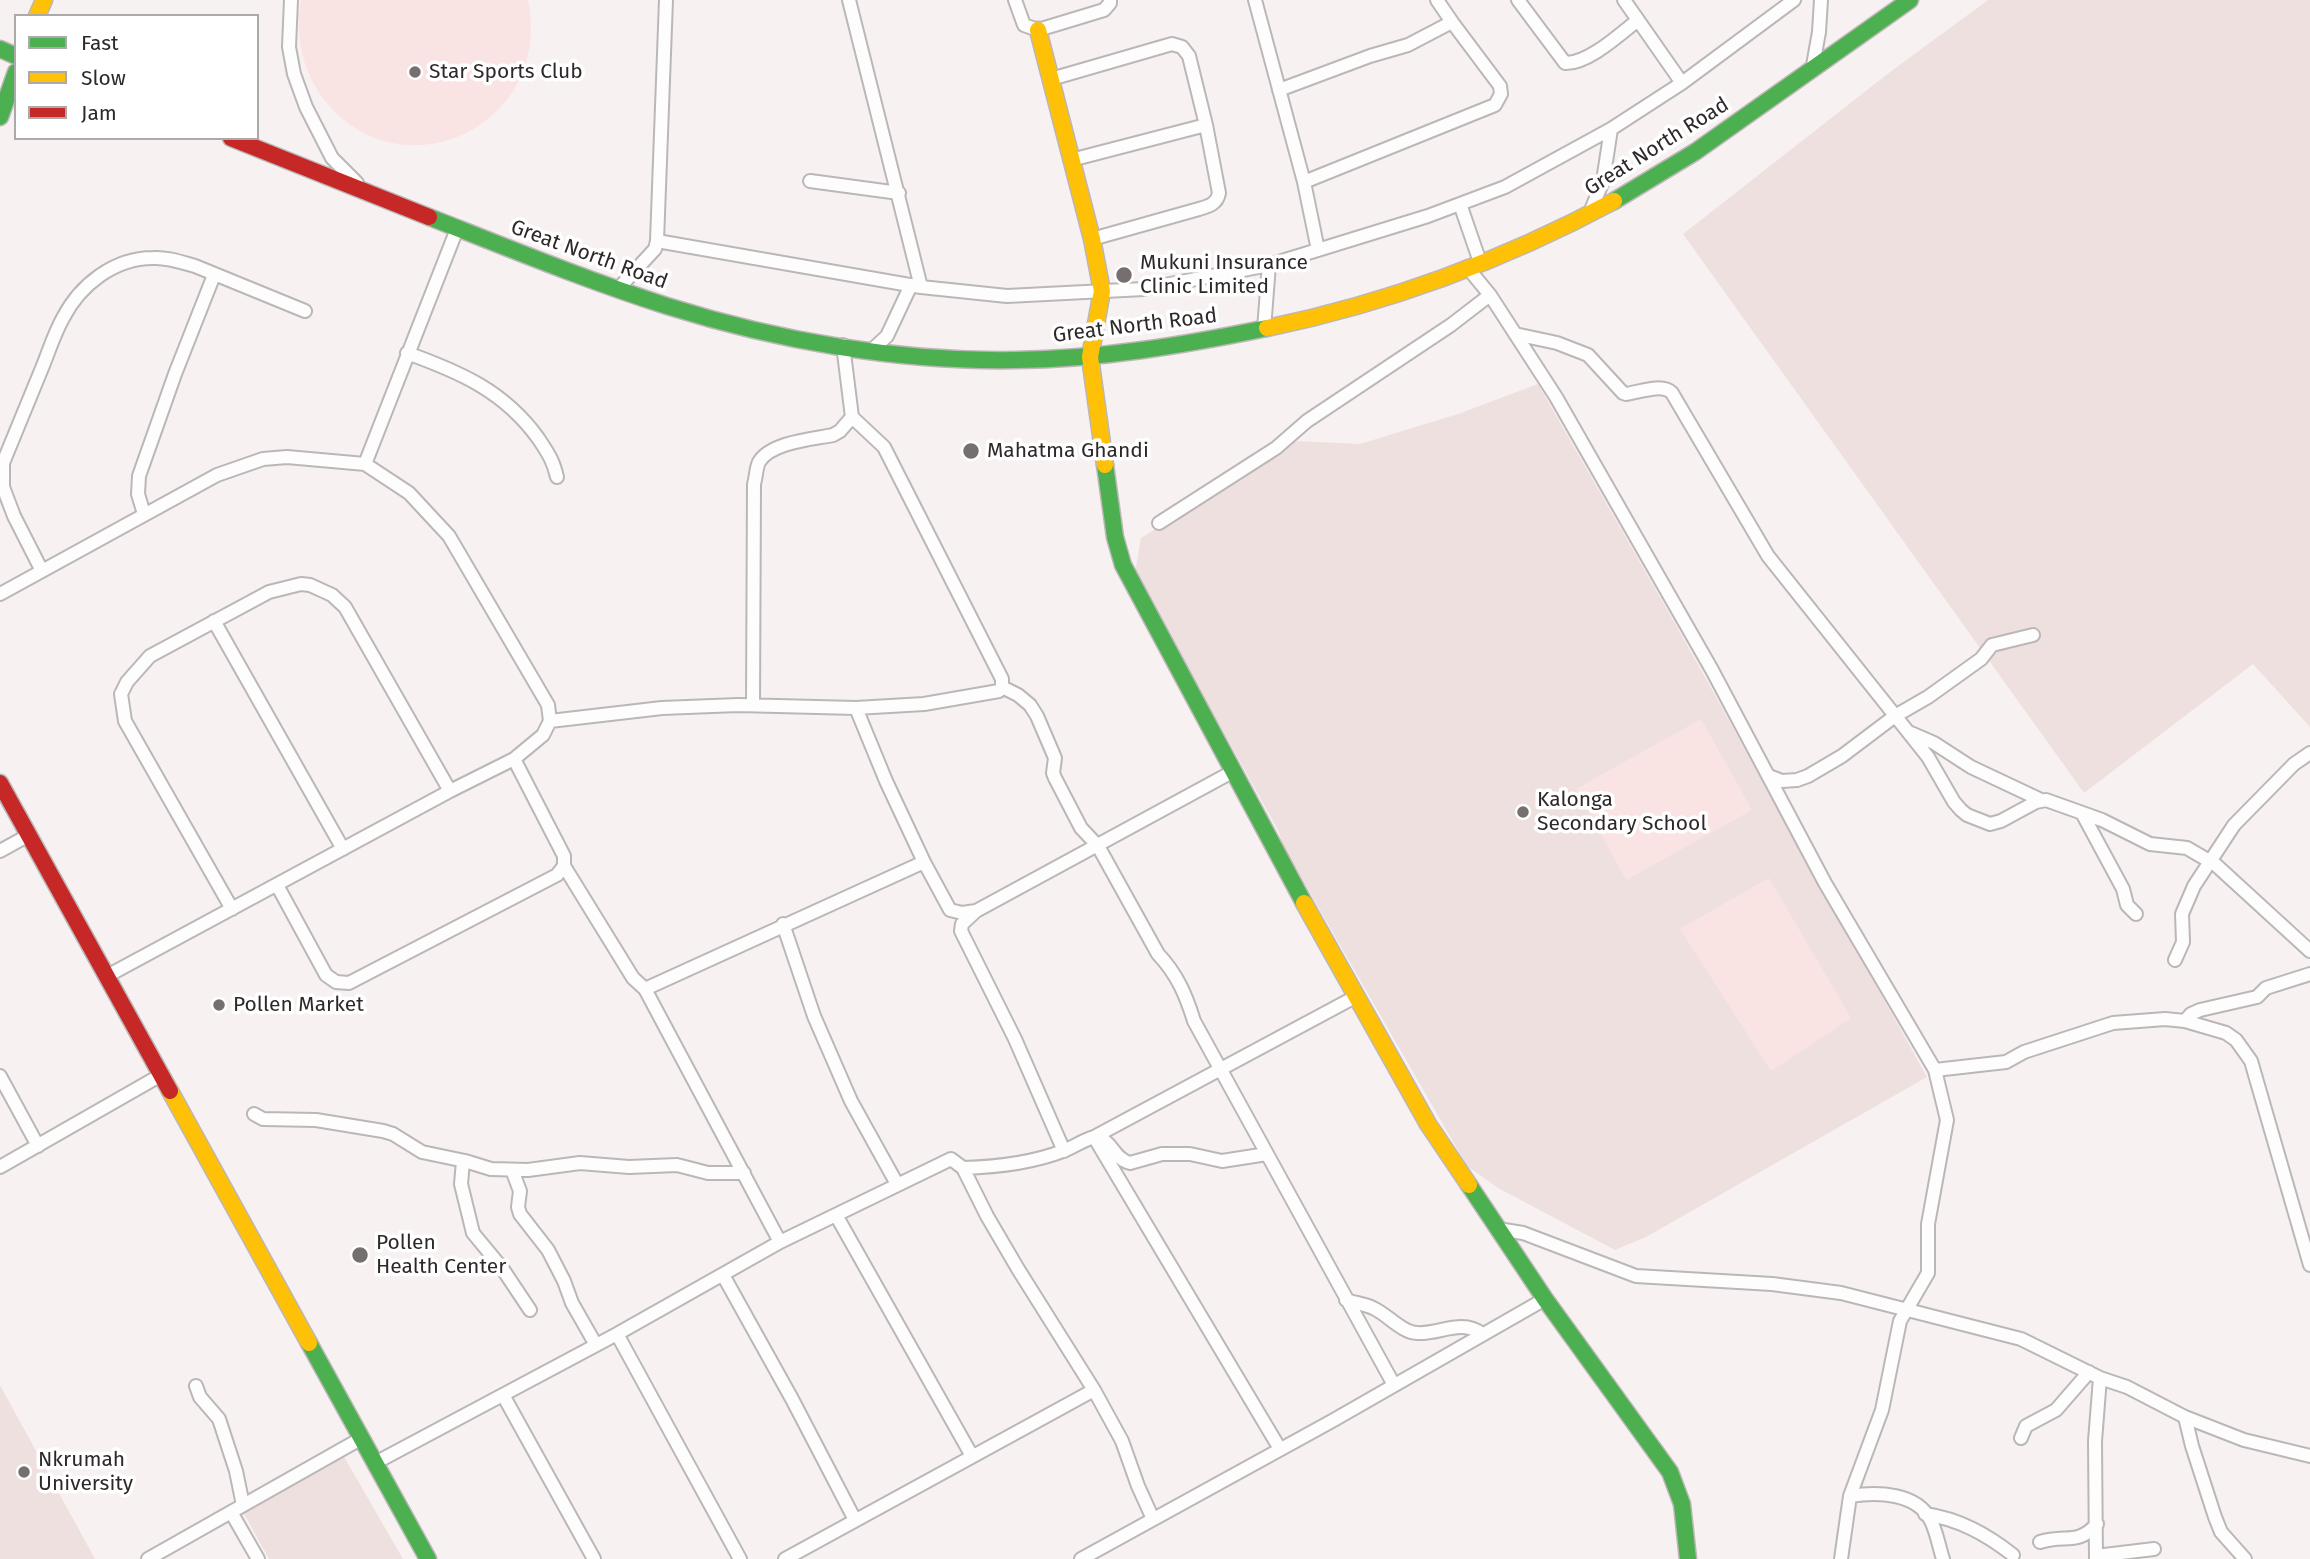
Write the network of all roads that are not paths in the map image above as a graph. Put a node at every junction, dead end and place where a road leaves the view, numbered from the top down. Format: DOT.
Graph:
graph roads {
  1 [pos="291,0"];
  2 [pos="666,0"];
  3 [pos="849,0"];
  4 [pos="1015,0"];
  5 [pos="1110,0"];
  6 [pos="1437,0"];
  7 [pos="1518,0"];
  8 [pos="1624,0"];
  9 [pos="1794,0"];
  10 [pos="1821,0"];
  11 [pos="1884,0"];
  12 [pos="1910,0"];
  13 [pos="1260,2"];
  14 [pos="1638,20"];
  15 [pos="1882,20"];
  16 [pos="1452,22"];
  17 [pos="1038,30"];
  18 [pos="1812,71"];
  19 [pos="14,78"];
  20 [pos="1051,79"];
  21 [pos="1682,83"];
  22 [pos="1279,90"];
  23 [pos="0,117"];
  24 [pos="1206,125"];
  25 [pos="1611,129"];
  26 [pos="236,140"];
  27 [pos="1071,160"];
  28 [pos="810,181"];
  29 [pos="1304,182"];
  30 [pos="364,190"];
  31 [pos="899,193"];
  32 [pos="1460,204"];
  33 [pos="1589,213"];
  34 [pos="457,229"];
  35 [pos="1092,239"];
  36 [pos="657,241"];
  37 [pos="1318,250"];
  38 [pos="1269,265"];
  39 [pos="1474,265"];
  40 [pos="214,275"];
  41 [pos="916,286"];
  42 [pos="618,289"];
  43 [pos="1102,290"];
  44 [pos="1490,295"];
  45 [pos="305,312"];
  46 [pos="1264,330"];
  47 [pos="1515,334"];
  48 [pos="843,345"];
  49 [pos="873,349"];
  50 [pos="407,353"];
  51 [pos="1090,357"];
  52 [pos="852,417"];
  53 [pos="365,464"];
  54 [pos="557,477"];
  55 [pos="144,514"];
  56 [pos="1158,523"];
  57 [pos="42,570"];
  58 [pos="0,594"];
  59 [pos="214,621"];
  60 [pos="2034,635"];
  61 [pos="1002,687"];
  62 [pos="753,705"];
  63 [pos="856,708"];
  64 [pos="1895,716"];
  65 [pos="550,721"];
  66 [pos="1906,730"];
  67 [pos="2310,752"];
  68 [pos="514,759"];
  69 [pos="1232,772"];
  70 [pos="1769,776"];
  71 [pos="0,783"];
  72 [pos="450,791"];
  73 [pos="2040,800"];
  74 [pos="2082,813"];
  75 [pos="29,835"];
  76 [pos="1098,846"];
  77 [pos="343,849"];
  78 [pos="0,851"];
  79 [pos="925,862"];
  80 [pos="2211,863"];
  81 [pos="564,866"];
  82 [pos="277,885"];
  83 [pos="232,909"];
  84 [pos="950,910"];
  85 [pos="976,911"];
  86 [pos="2136,914"];
  87 [pos="783,925"];
  88 [pos="960,928"];
  89 [pos="2310,951"];
  90 [pos="2175,960"];
  91 [pos="2310,974"];
  92 [pos="107,976"];
  93 [pos="645,989"];
  94 [pos="1355,997"];
  95 [pos="2185,1021"];
  96 [pos="1220,1069"];
  97 [pos="1935,1070"];
  98 [pos="161,1075"];
  99 [pos="0,1076"];
  100 [pos="254,1114"];
  101 [pos="1094,1137"];
  102 [pos="38,1146"];
  103 [pos="1064,1151"];
  104 [pos="1266,1154"];
  105 [pos="463,1161"];
  106 [pos="0,1167"];
  107 [pos="963,1168"];
  108 [pos="512,1170"];
  109 [pos="744,1173"];
  110 [pos="897,1184"];
  111 [pos="836,1215"];
  112 [pos="1498,1229"];
  113 [pos="780,1242"];
  114 [pos="2310,1265"];
  115 [pos="723,1275"];
  116 [pos="1545,1299"];
  117 [pos="1346,1300"];
  118 [pos="1908,1309"];
  119 [pos="530,1310"];
  120 [pos="617,1334"];
  121 [pos="1482,1334"];
  122 [pos="596,1345"];
  123 [pos="2094,1375"];
  124 [pos="1394,1385"];
  125 [pos="196,1386"];
  126 [pos="1094,1390"];
  127 [pos="503,1395"];
  128 [pos="2185,1417"];
  129 [pos="362,1438"];
  130 [pos="2021,1438"];
  131 [pos="1280,1449"];
  132 [pos="972,1456"];
  133 [pos="2310,1456"];
  134 [pos="375,1463"];
  135 [pos="1850,1496"];
  136 [pos="243,1505"];
  137 [pos="231,1512"];
  138 [pos="1925,1514"];
  139 [pos="1153,1519"];
  140 [pos="855,1520"];
  141 [pos="2097,1524"];
  142 [pos="2040,1542"];
  143 [pos="2154,1549"];
  144 [pos="2013,1555"];
  145 [pos="2096,1558"];
  146 [pos="148,1559"];
  147 [pos="258,1559"];
  148 [pos="428,1559"];
  149 [pos="594,1559"];
  150 [pos="740,1559"];
  151 [pos="785,1559"];
  152 [pos="1081,1559"];
  153 [pos="1688,1559"];
  154 [pos="1841,1559"];
  155 [pos="1943,1559"];
  156 [pos="2245,1559"];
  1 -- 30 [label="street"];
  2 -- 36 [label="street"];
  3 -- 31 [label="street"];
  4 -- 17 [label="street"];
  5 -- 17 [label="street"];
  6 -- 16 [label="street"];
  7 -- 14 [label="street"];
  8 -- 14 [label="street"];
  9 -- 21 [label="street"];
  10 -- 18 [label="street"];
  11 -- 15 [label="street"];
  12 -- 15 [label="main road, Great North Road"];
  13 -- 22 [label="street"];
  14 -- 21 [label="street"];
  15 -- 18 [label="main road, Great North Road"];
  16 -- 22 [label="street"];
  16 -- 29 [label="street"];
  17 -- 20 [label="main road"];
  18 -- 33 [label="main road, Great North Road"];
  19 -- 23 [label="main road"];
  20 -- 24 [label="street"];
  20 -- 27 [label="main road"];
  21 -- 25 [label="street"];
  22 -- 29 [label="street"];
  24 -- 27 [label="street"];
  24 -- 35 [label="street"];
  25 -- 32 [label="street"];
  25 -- 33 [label="street"];
  26 -- 30 [label="main road, Great North Road"];
  27 -- 35 [label="main road"];
  28 -- 31 [label="street"];
  29 -- 37 [label="street"];
  30 -- 34 [label="main road, Great North Road"];
  31 -- 41 [label="street"];
  32 -- 37 [label="street"];
  32 -- 39 [label="street"];
  33 -- 39 [label="main road, Great North Road"];
  34 -- 42 [label="main road, Great North Road"];
  34 -- 50 [label="street"];
  35 -- 43 [label="main road"];
  36 -- 41 [label="street"];
  36 -- 42 [label="street"];
  37 -- 38 [label="street"];
  38 -- 43 [label="street"];
  38 -- 46 [label="street"];
  39 -- 44 [label="street"];
  39 -- 46 [label="main road, Great North Road"];
  40 -- 45 [label="street"];
  40 -- 55 [label="street"];
  40 -- 57 [label="street"];
  41 -- 43 [label="street"];
  41 -- 49 [label="street"];
  42 -- 48 [label="main road, Great North Road"];
  43 -- 51 [label="main road"];
  44 -- 47 [label="street"];
  44 -- 56 [label="street"];
  46 -- 51 [label="main road, Great North Road"];
  47 -- 64 [label="street"];
  47 -- 70 [label="street"];
  48 -- 49 [label="main road, Great North Road"];
  48 -- 52 [label="street"];
  49 -- 51 [label="main road, Great North Road"];
  50 -- 53 [label="street"];
  50 -- 54 [label="street"];
  51 -- 69 [label="main road"];
  52 -- 61 [label="street"];
  52 -- 62 [label="street"];
  53 -- 55 [label="street"];
  53 -- 65 [label="street"];
  55 -- 57 [label="street"];
  57 -- 58 [label="street"];
  59 -- 72 [label="street"];
  59 -- 77 [label="street"];
  59 -- 83 [label="street"];
  60 -- 64 [label="street"];
  61 -- 63 [label="street"];
  61 -- 76 [label="street"];
  62 -- 63 [label="street"];
  62 -- 65 [label="street"];
  63 -- 79 [label="street"];
  64 -- 66 [label="street"];
  64 -- 70 [label="street"];
  65 -- 68 [label="street"];
  66 -- 73 [label="street"];
  66 -- 73 [label="street"];
  67 -- 80 [label="street"];
  68 -- 72 [label="street"];
  68 -- 81 [label="street"];
  69 -- 76 [label="street"];
  69 -- 94 [label="main road"];
  70 -- 97 [label="street"];
  71 -- 75 [label="main road"];
  72 -- 77 [label="street"];
  73 -- 74 [label="street"];
  74 -- 80 [label="street"];
  74 -- 86 [label="street"];
  75 -- 78 [label="street"];
  75 -- 92 [label="main road"];
  76 -- 85 [label="street"];
  76 -- 96 [label="street"];
  77 -- 82 [label="street"];
  79 -- 84 [label="street"];
  79 -- 87 [label="street"];
  80 -- 89 [label="street"];
  80 -- 90 [label="street"];
  81 -- 82 [label="street"];
  81 -- 93 [label="street"];
  82 -- 83 [label="street"];
  83 -- 92 [label="street"];
  84 -- 85 [label="street"];
  84 -- 88 [label="street"];
  85 -- 88 [label="street"];
  87 -- 93 [label="street"];
  87 -- 110 [label="street"];
  88 -- 103 [label="street"];
  91 -- 95 [label="street"];
  92 -- 98 [label="main road"];
  93 -- 109 [label="street"];
  94 -- 96 [label="street"];
  94 -- 112 [label="main road"];
  95 -- 97 [label="street"];
  95 -- 114 [label="street"];
  96 -- 101 [label="street"];
  96 -- 104 [label="street"];
  97 -- 118 [label="street"];
  98 -- 102 [label="street"];
  98 -- 129 [label="main road"];
  99 -- 102 [label="street"];
  100 -- 105 [label="street"];
  101 -- 103 [label="street"];
  101 -- 104 [label="street"];
  101 -- 131 [label="street"];
  102 -- 106 [label="street"];
  103 -- 107 [label="street"];
  104 -- 117 [label="street"];
  105 -- 108 [label="street"];
  105 -- 119 [label="street"];
  107 -- 110 [label="street"];
  107 -- 126 [label="street"];
  108 -- 109 [label="street"];
  108 -- 122 [label="street"];
  109 -- 113 [label="street"];
  110 -- 111 [label="street"];
  111 -- 113 [label="street"];
  111 -- 132 [label="street"];
  112 -- 116 [label="main road"];
  112 -- 118 [label="street"];
  113 -- 115 [label="street"];
  115 -- 120 [label="street"];
  115 -- 140 [label="street"];
  116 -- 121 [label="street"];
  116 -- 153 [label="main road"];
  117 -- 121 [label="street"];
  117 -- 124 [label="street"];
  118 -- 123 [label="street"];
  118 -- 135 [label="street"];
  120 -- 122 [label="street"];
  120 -- 150 [label="street"];
  121 -- 124 [label="street"];
  122 -- 127 [label="street"];
  123 -- 128 [label="street"];
  123 -- 130 [label="street"];
  123 -- 141 [label="street"];
  124 -- 131 [label="street"];
  125 -- 136 [label="street"];
  126 -- 132 [label="street"];
  126 -- 139 [label="street"];
  127 -- 134 [label="street"];
  127 -- 149 [label="street"];
  128 -- 133 [label="street"];
  128 -- 156 [label="street"];
  129 -- 134 [label="main road"];
  129 -- 136 [label="street"];
  131 -- 139 [label="street"];
  132 -- 140 [label="street"];
  134 -- 148 [label="main road"];
  135 -- 138 [label="street"];
  135 -- 154 [label="street"];
  136 -- 137 [label="street"];
  137 -- 146 [label="street"];
  137 -- 147 [label="street"];
  138 -- 144 [label="street"];
  138 -- 155 [label="street"];
  139 -- 152 [label="street"];
  140 -- 151 [label="street"];
  141 -- 142 [label="street"];
  141 -- 145 [label="street"];
  143 -- 145 [label="street"];
}
